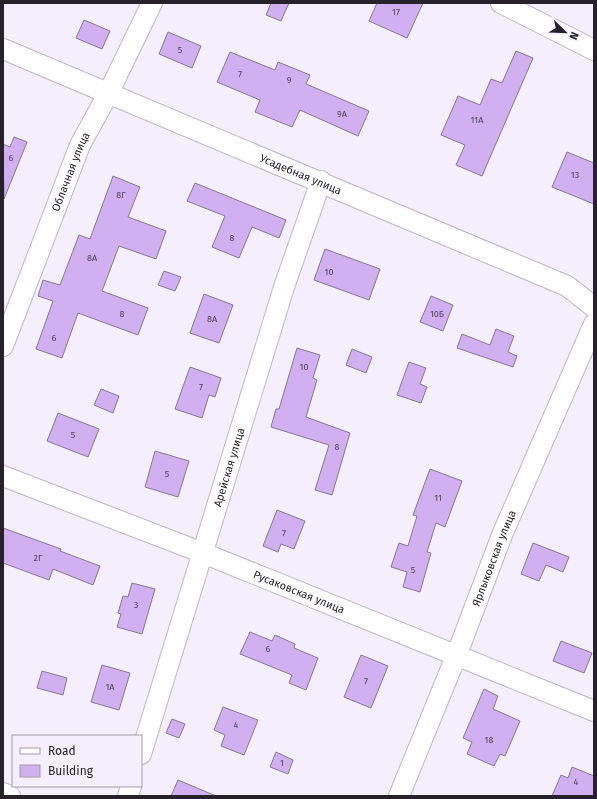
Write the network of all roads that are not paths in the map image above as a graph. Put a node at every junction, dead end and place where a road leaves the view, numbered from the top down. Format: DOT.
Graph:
graph roads {
  1 [pos="152,3"];
  2 [pos="500,3"];
  3 [pos="3,49"];
  4 [pos="594,50"];
  5 [pos="108,94"];
  6 [pos="321,181"];
  7 [pos="594,307"];
  8 [pos="594,324"];
  9 [pos="3,346"];
  10 [pos="587,362"];
  11 [pos="3,476"];
  12 [pos="203,553"];
  13 [pos="457,654"];
  14 [pos="594,711"];
  15 [pos="142,751"];
  16 [pos="3,793"];
  17 [pos="10,796"];
  18 [pos="399,796"];
  1 -- 5 [label="street, Облачная улица"];
  2 -- 4 [label="street"];
  3 -- 5 [label="street, Усадебная улица"];
  5 -- 6 [label="street, Усадебная улица"];
  5 -- 9 [label="street, Облачная улица"];
  6 -- 7 [label="street, Усадебная улица"];
  6 -- 12 [label="street, Арейская улица"];
  8 -- 10 [label="street, Ярлыковская улица"];
  10 -- 13 [label="street, Ярлыковская улица"];
  11 -- 12 [label="street, Русаковская улица"];
  12 -- 13 [label="street, Русаковская улица"];
  12 -- 15 [label="street, Арейская улица"];
  13 -- 14 [label="street, Русаковская улица"];
  13 -- 18 [label="street, Ярлыковская улица"];
  16 -- 17 [label="street"];
}
